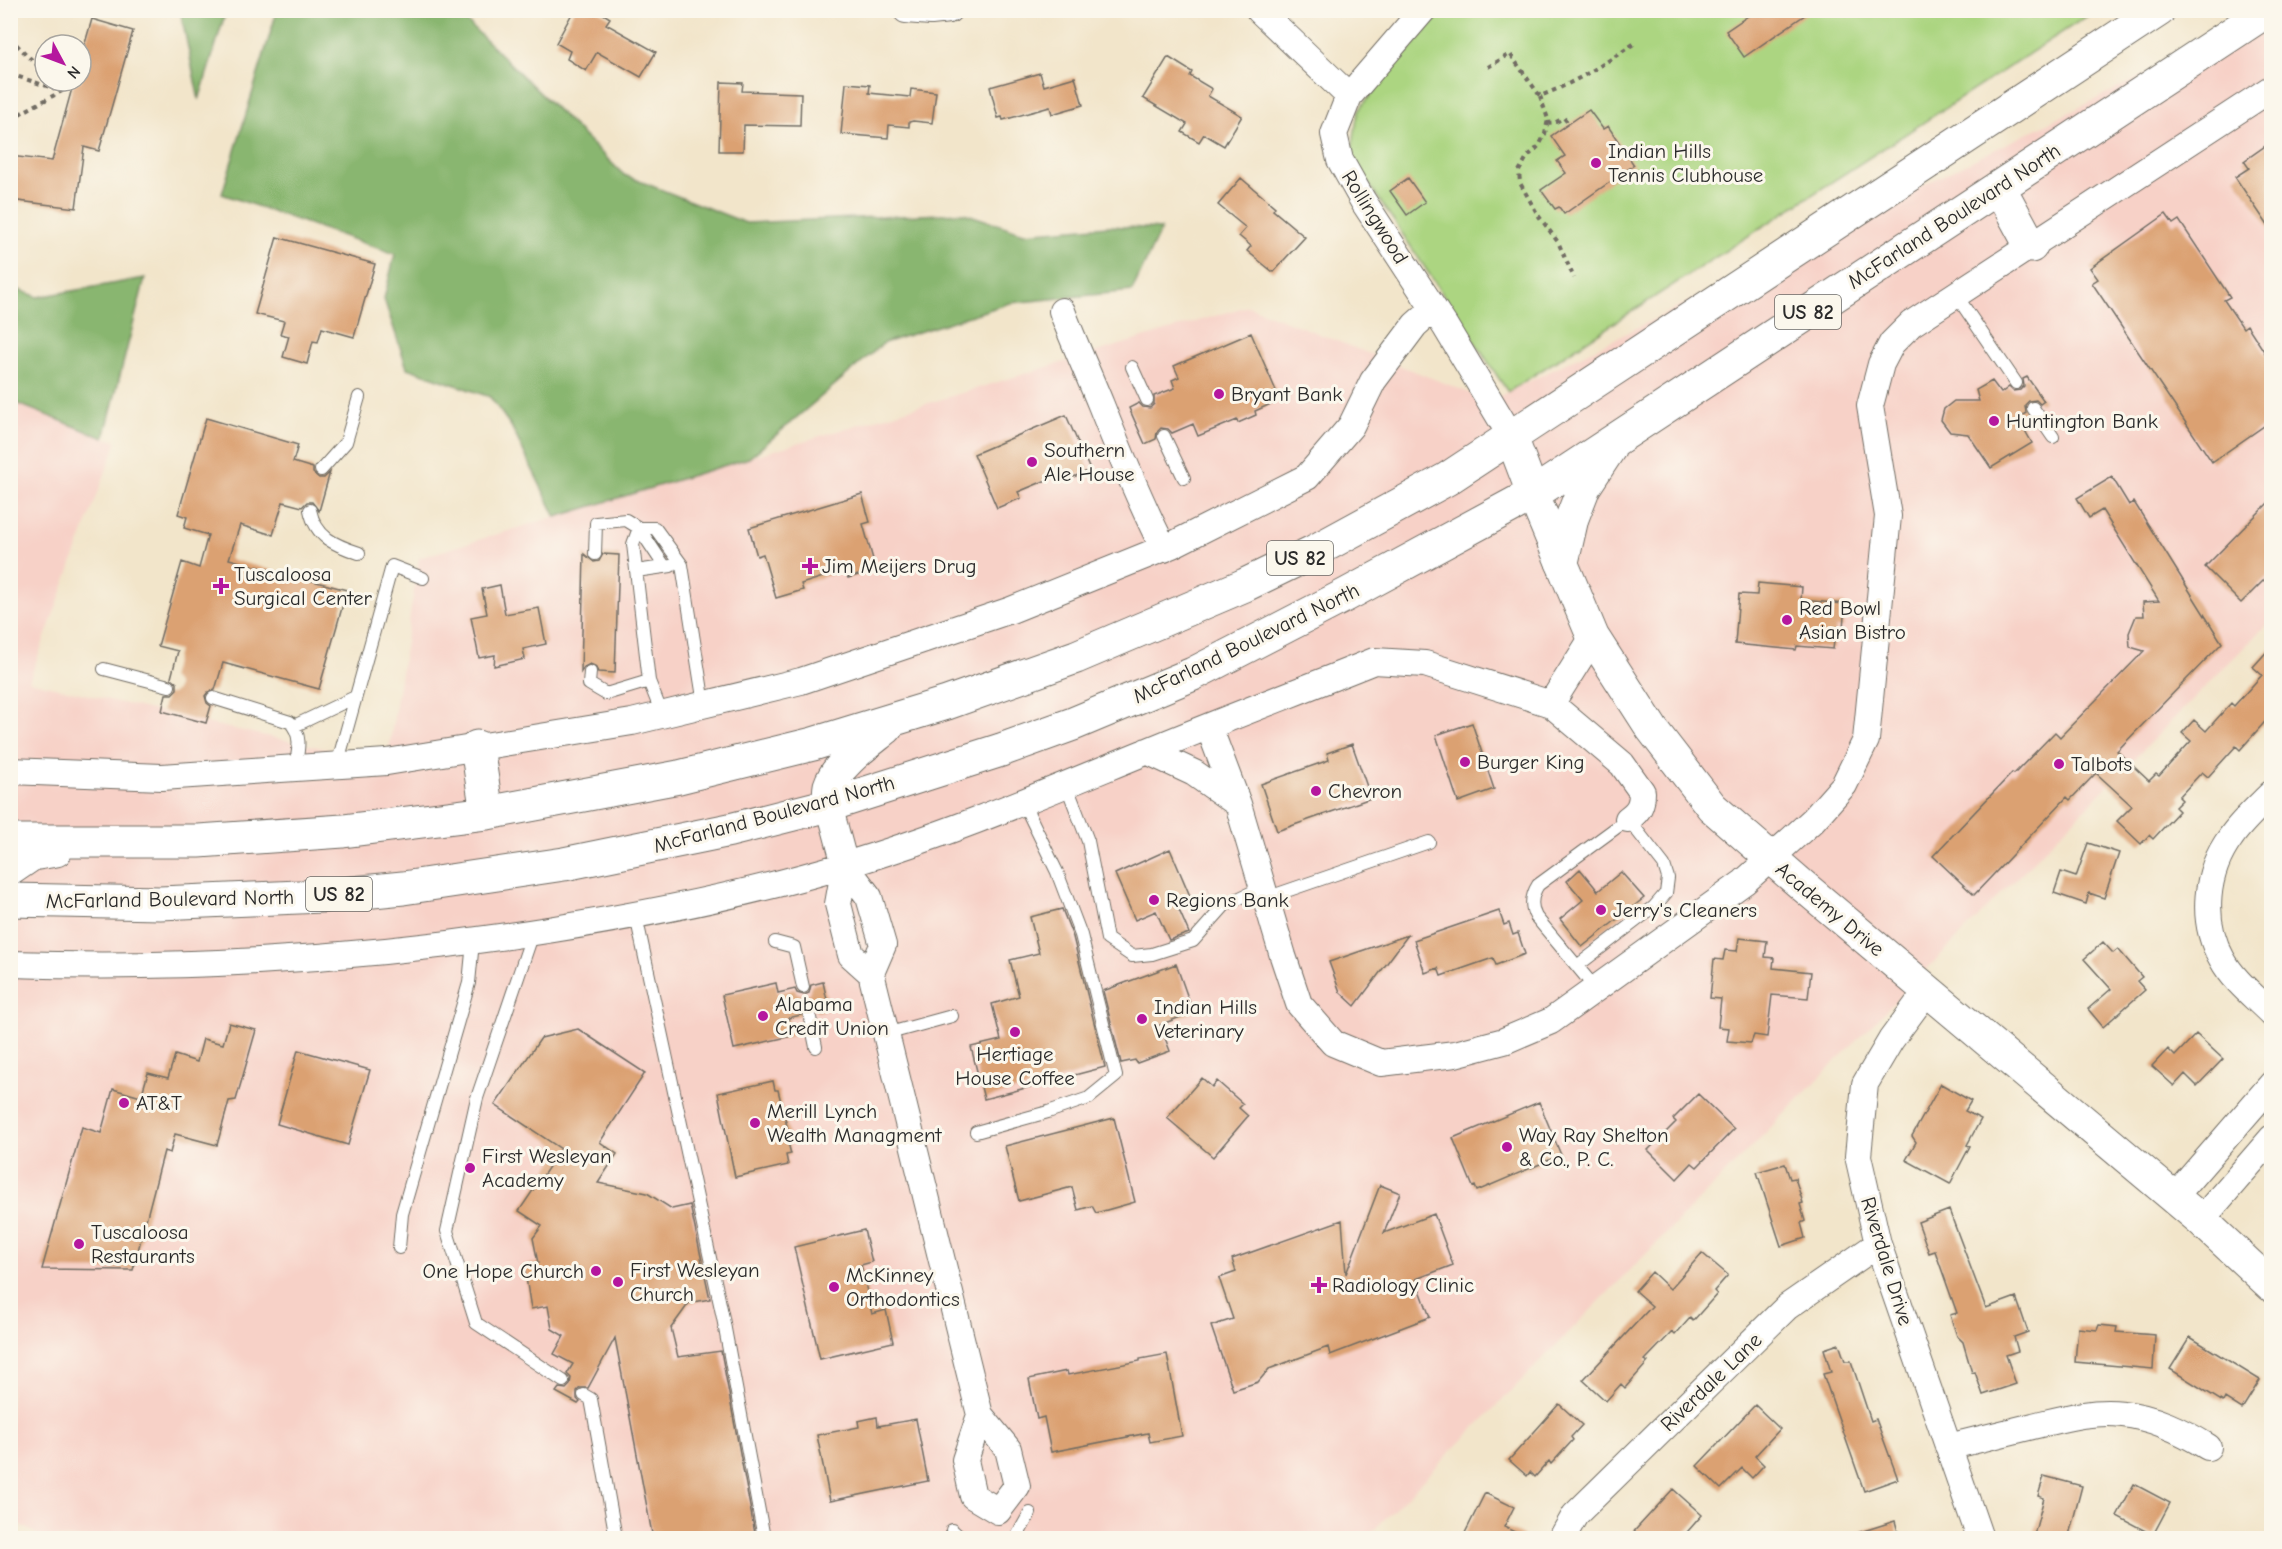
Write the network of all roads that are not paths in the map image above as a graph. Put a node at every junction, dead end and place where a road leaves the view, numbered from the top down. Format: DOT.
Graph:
graph roads {
  1 [pos="906,10"];
  2 [pos="949,10"];
  3 [pos="1259,10"];
  4 [pos="1423,10"];
  5 [pos="2158,10"];
  6 [pos="2268,10"];
  7 [pos="2271,88"];
  8 [pos="1349,96"];
  9 [pos="1999,187"];
  10 [pos="2031,246"];
  11 [pos="1956,295"];
  12 [pos="1433,309"];
  13 [pos="1062,311"];
  14 [pos="1132,367"];
  15 [pos="2016,383"];
  16 [pos="359,397"];
  17 [pos="1147,400"];
  18 [pos="2033,408"];
  19 [pos="1164,436"];
  20 [pos="1511,436"];
  21 [pos="1616,437"];
  22 [pos="2053,437"];
  23 [pos="321,470"];
  24 [pos="1184,477"];
  25 [pos="1533,494"];
  26 [pos="310,510"];
  27 [pos="639,528"];
  28 [pos="1164,549"];
  29 [pos="359,553"];
  30 [pos="595,554"];
  31 [pos="1562,562"];
  32 [pos="682,565"];
  33 [pos="665,567"];
  34 [pos="636,571"];
  35 [pos="423,578"];
  36 [pos="1593,637"];
  37 [pos="104,669"];
  38 [pos="590,672"];
  39 [pos="649,681"];
  40 [pos="169,686"];
  41 [pos="355,697"];
  42 [pos="213,698"];
  43 [pos="704,704"];
  44 [pos="1551,704"];
  45 [pos="662,714"];
  46 [pos="897,720"];
  47 [pos="294,726"];
  48 [pos="1209,727"];
  49 [pos="477,747"];
  50 [pos="1147,751"];
  51 [pos="337,765"];
  52 [pos="295,768"];
  53 [pos="10,771"];
  54 [pos="1066,784"];
  55 [pos="2271,793"];
  56 [pos="1023,802"];
  57 [pos="1238,804"];
  58 [pos="829,805"];
  59 [pos="487,813"];
  60 [pos="1628,819"];
  61 [pos="10,841"];
  62 [pos="102,842"];
  63 [pos="1429,842"];
  64 [pos="1770,859"];
  65 [pos="845,865"];
  66 [pos="10,869"];
  67 [pos="1264,892"];
  68 [pos="10,900"];
  69 [pos="636,916"];
  70 [pos="533,933"];
  71 [pos="473,942"];
  72 [pos="775,942"];
  73 [pos="10,964"];
  74 [pos="1577,966"];
  75 [pos="803,987"];
  76 [pos="1596,989"];
  77 [pos="1928,991"];
  78 [pos="809,1014"];
  79 [pos="2271,1014"];
  80 [pos="952,1016"];
  81 [pos="886,1034"];
  82 [pos="816,1047"];
  83 [pos="2271,1084"];
  84 [pos="976,1132"];
  85 [pos="2271,1138"];
  86 [pos="2174,1197"];
  87 [pos="2201,1220"];
  88 [pos="1878,1244"];
  89 [pos="399,1248"];
  90 [pos="2271,1286"];
  91 [pos="563,1381"];
  92 [pos="584,1395"];
  93 [pos="980,1414"];
  94 [pos="1948,1447"];
  95 [pos="2208,1447"];
  96 [pos="1030,1513"];
  97 [pos="616,1539"];
  98 [pos="764,1539"];
  99 [pos="1016,1539"];
  100 [pos="1562,1539"];
  101 [pos="1980,1539"];
  1 -- 2 [label="street"];
  3 -- 8 [label="street"];
  4 -- 8 [label="street, Rollingwood"];
  5 -- 20 [label="highway, US 82"];
  6 -- 9 [label="highway, McFarland Boulevard North / US 82"];
  7 -- 10 [label="street"];
  8 -- 12 [label="street, Rollingwood"];
  9 -- 10 [label="highway"];
  9 -- 21 [label="highway, McFarland Boulevard North / US 82"];
  10 -- 11 [label="street"];
  11 -- 15 [label="lane"];
  11 -- 64 [label="street"];
  12 -- 20 [label="street, Rollingwood"];
  12 -- 28 [label="street"];
  13 -- 28 [label="street"];
  14 -- 17 [label="lane"];
  16 -- 23 [label="lane"];
  18 -- 22 [label="lane"];
  19 -- 24 [label="lane"];
  20 -- 25 [label="street, Academy Drive"];
  20 -- 46 [label="highway, US 82"];
  21 -- 25 [label="highway, McFarland Boulevard North / US 82"];
  21 -- 31 [label="highway"];
  25 -- 31 [label="street, Academy Drive"];
  25 -- 58 [label="highway, McFarland Boulevard North / US 82"];
  26 -- 29 [label="lane"];
  27 -- 30 [label="lane"];
  27 -- 32 [label="lane"];
  27 -- 33 [label="lane"];
  27 -- 34 [label="lane"];
  28 -- 43 [label="street"];
  31 -- 36 [label="street, Academy Drive"];
  32 -- 33 [label="lane"];
  32 -- 43 [label="lane"];
  33 -- 34 [label="lane"];
  34 -- 39 [label="lane"];
  35 -- 41 [label="lane"];
  36 -- 44 [label="street"];
  36 -- 64 [label="street, Academy Drive"];
  37 -- 40 [label="lane"];
  38 -- 39 [label="lane"];
  39 -- 45 [label="lane"];
  41 -- 47 [label="lane"];
  41 -- 51 [label="lane"];
  42 -- 47 [label="lane"];
  43 -- 45 [label="street"];
  44 -- 48 [label="street"];
  44 -- 60 [label="street"];
  45 -- 49 [label="street"];
  46 -- 58 [label="highway"];
  46 -- 59 [label="highway, US 82"];
  47 -- 52 [label="lane"];
  48 -- 50 [label="street"];
  48 -- 57 [label="street"];
  49 -- 51 [label="street"];
  49 -- 59 [label="highway"];
  50 -- 54 [label="street"];
  50 -- 57 [label="street"];
  51 -- 52 [label="street"];
  52 -- 53 [label="street"];
  54 -- 56 [label="street"];
  54 -- 67 [label="lane"];
  55 -- 79 [label="street"];
  56 -- 65 [label="street"];
  56 -- 84 [label="lane"];
  57 -- 67 [label="street"];
  58 -- 65 [label="street"];
  58 -- 68 [label="highway, McFarland Boulevard North / US 82"];
  59 -- 62 [label="highway, US 82"];
  60 -- 74 [label="lane"];
  60 -- 74 [label="lane"];
  61 -- 62 [label="highway, US 82"];
  62 -- 66 [label="highway"];
  63 -- 67 [label="lane"];
  64 -- 76 [label="street"];
  64 -- 77 [label="street, Academy Drive"];
  65 -- 69 [label="street"];
  65 -- 81 [label="street"];
  67 -- 76 [label="street"];
  69 -- 70 [label="street"];
  69 -- 98 [label="lane"];
  70 -- 71 [label="street"];
  70 -- 91 [label="lane"];
  71 -- 73 [label="street"];
  71 -- 89 [label="lane"];
  72 -- 75 [label="lane"];
  74 -- 76 [label="lane"];
  77 -- 86 [label="street, Academy Drive"];
  77 -- 88 [label="street, Riverdale Drive"];
  78 -- 82 [label="lane"];
  80 -- 81 [label="lane"];
  81 -- 93 [label="street"];
  83 -- 86 [label="street"];
  85 -- 87 [label="street"];
  86 -- 87 [label="street, Academy Drive"];
  87 -- 90 [label="street, Academy Drive"];
  88 -- 94 [label="street, Riverdale Drive"];
  88 -- 100 [label="street, Riverdale Lane"];
  92 -- 97 [label="lane"];
  94 -- 95 [label="street"];
  94 -- 101 [label="street, Riverdale Drive"];
  96 -- 99 [label="lane"];
}
